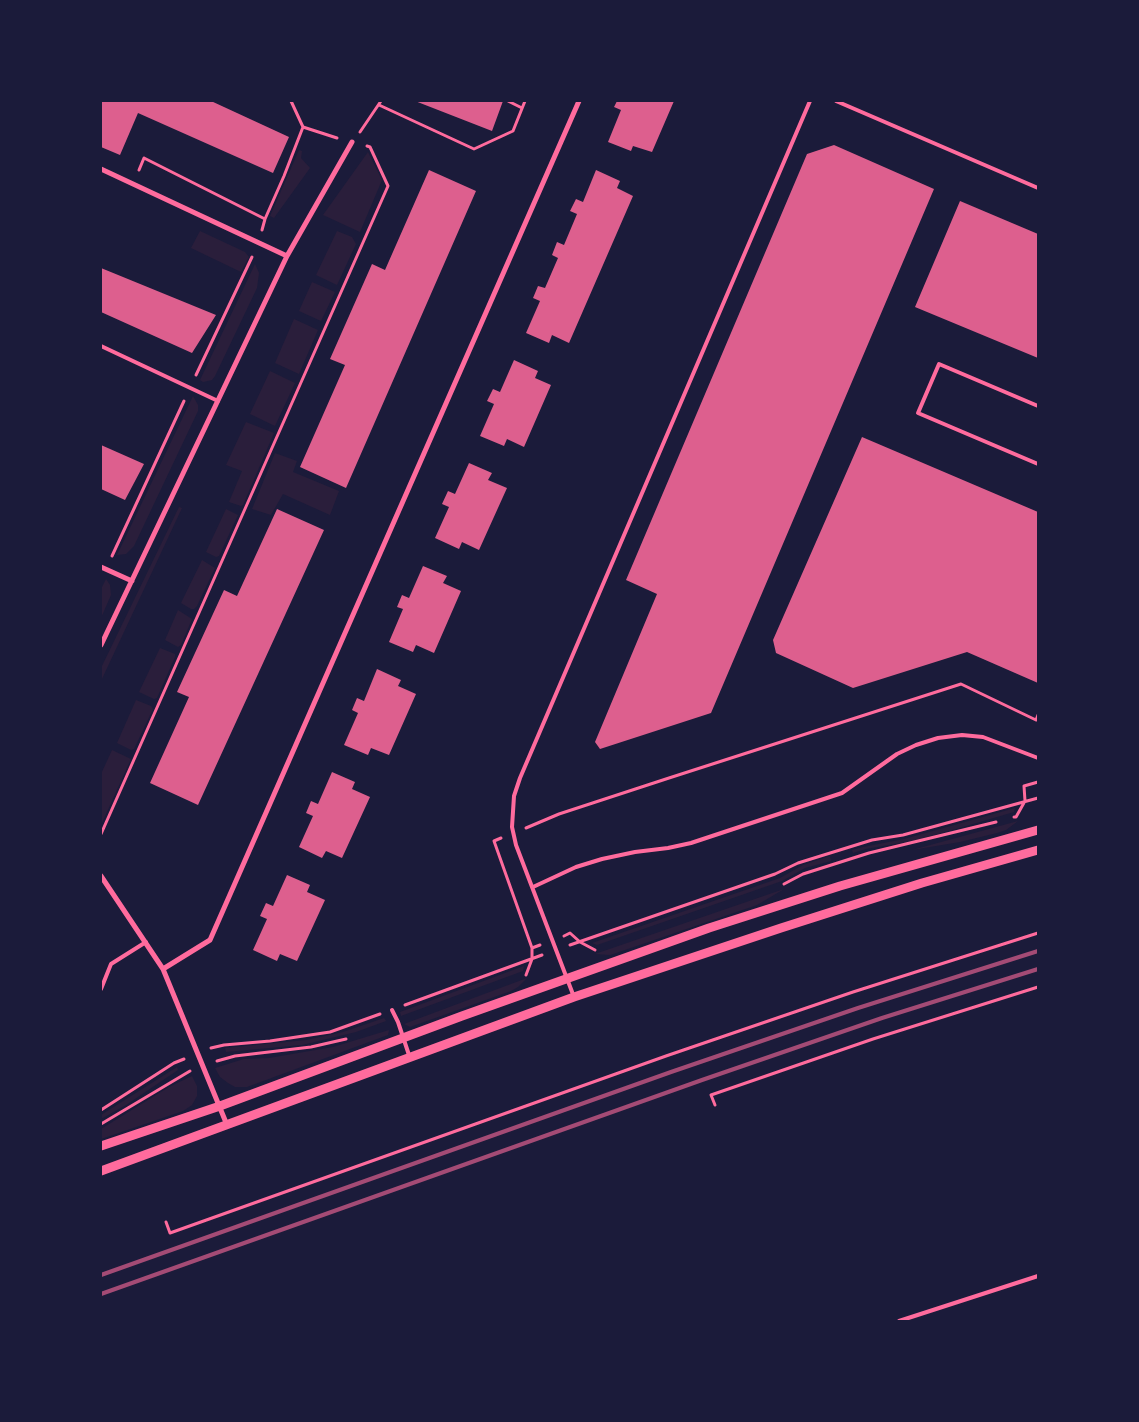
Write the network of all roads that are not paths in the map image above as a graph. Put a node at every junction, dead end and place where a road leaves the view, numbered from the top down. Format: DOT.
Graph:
graph roads {
  1 [pos="579,101"];
  2 [pos="810,101"];
  3 [pos="836,101"];
  4 [pos="352,142"];
  5 [pos="101,169"];
  6 [pos="1038,188"];
  7 [pos="287,256"];
  8 [pos="101,346"];
  9 [pos="218,401"];
  10 [pos="1038,406"];
  11 [pos="1038,464"];
  12 [pos="103,568"];
  13 [pos="132,581"];
  14 [pos="101,645"];
  15 [pos="1038,758"];
  16 [pos="1038,830"];
  17 [pos="1038,850"];
  18 [pos="101,876"];
  19 [pos="533,887"];
  20 [pos="146,942"];
  21 [pos="162,969"];
  22 [pos="568,979"];
  23 [pos="101,989"];
  24 [pos="574,997"];
  25 [pos="392,1010"];
  26 [pos="403,1038"];
  27 [pos="410,1058"];
  28 [pos="220,1106"];
  29 [pos="227,1125"];
  30 [pos="101,1146"];
  31 [pos="101,1171"];
  32 [pos="1038,1276"];
  33 [pos="899,1321"];
  1 -- 21 [label="street"];
  2 -- 19 [label="lane"];
  3 -- 6 [label="lane"];
  4 -- 7 [label="street"];
  5 -- 7 [label="street"];
  7 -- 9 [label="street"];
  8 -- 9 [label="lane"];
  9 -- 13 [label="street"];
  10 -- 11 [label="lane"];
  12 -- 13 [label="street"];
  13 -- 14 [label="street"];
  15 -- 19 [label="lane"];
  16 -- 22 [label="street"];
  17 -- 24 [label="street"];
  18 -- 20 [label="street"];
  19 -- 22 [label="lane"];
  20 -- 21 [label="street"];
  20 -- 23 [label="lane"];
  21 -- 28 [label="street"];
  22 -- 24 [label="lane"];
  22 -- 26 [label="street"];
  24 -- 27 [label="street"];
  25 -- 26 [label="lane"];
  26 -- 27 [label="lane"];
  26 -- 28 [label="street"];
  27 -- 29 [label="street"];
  28 -- 29 [label="street"];
  28 -- 30 [label="street"];
  29 -- 31 [label="street"];
  32 -- 33 [label="lane"];
}
